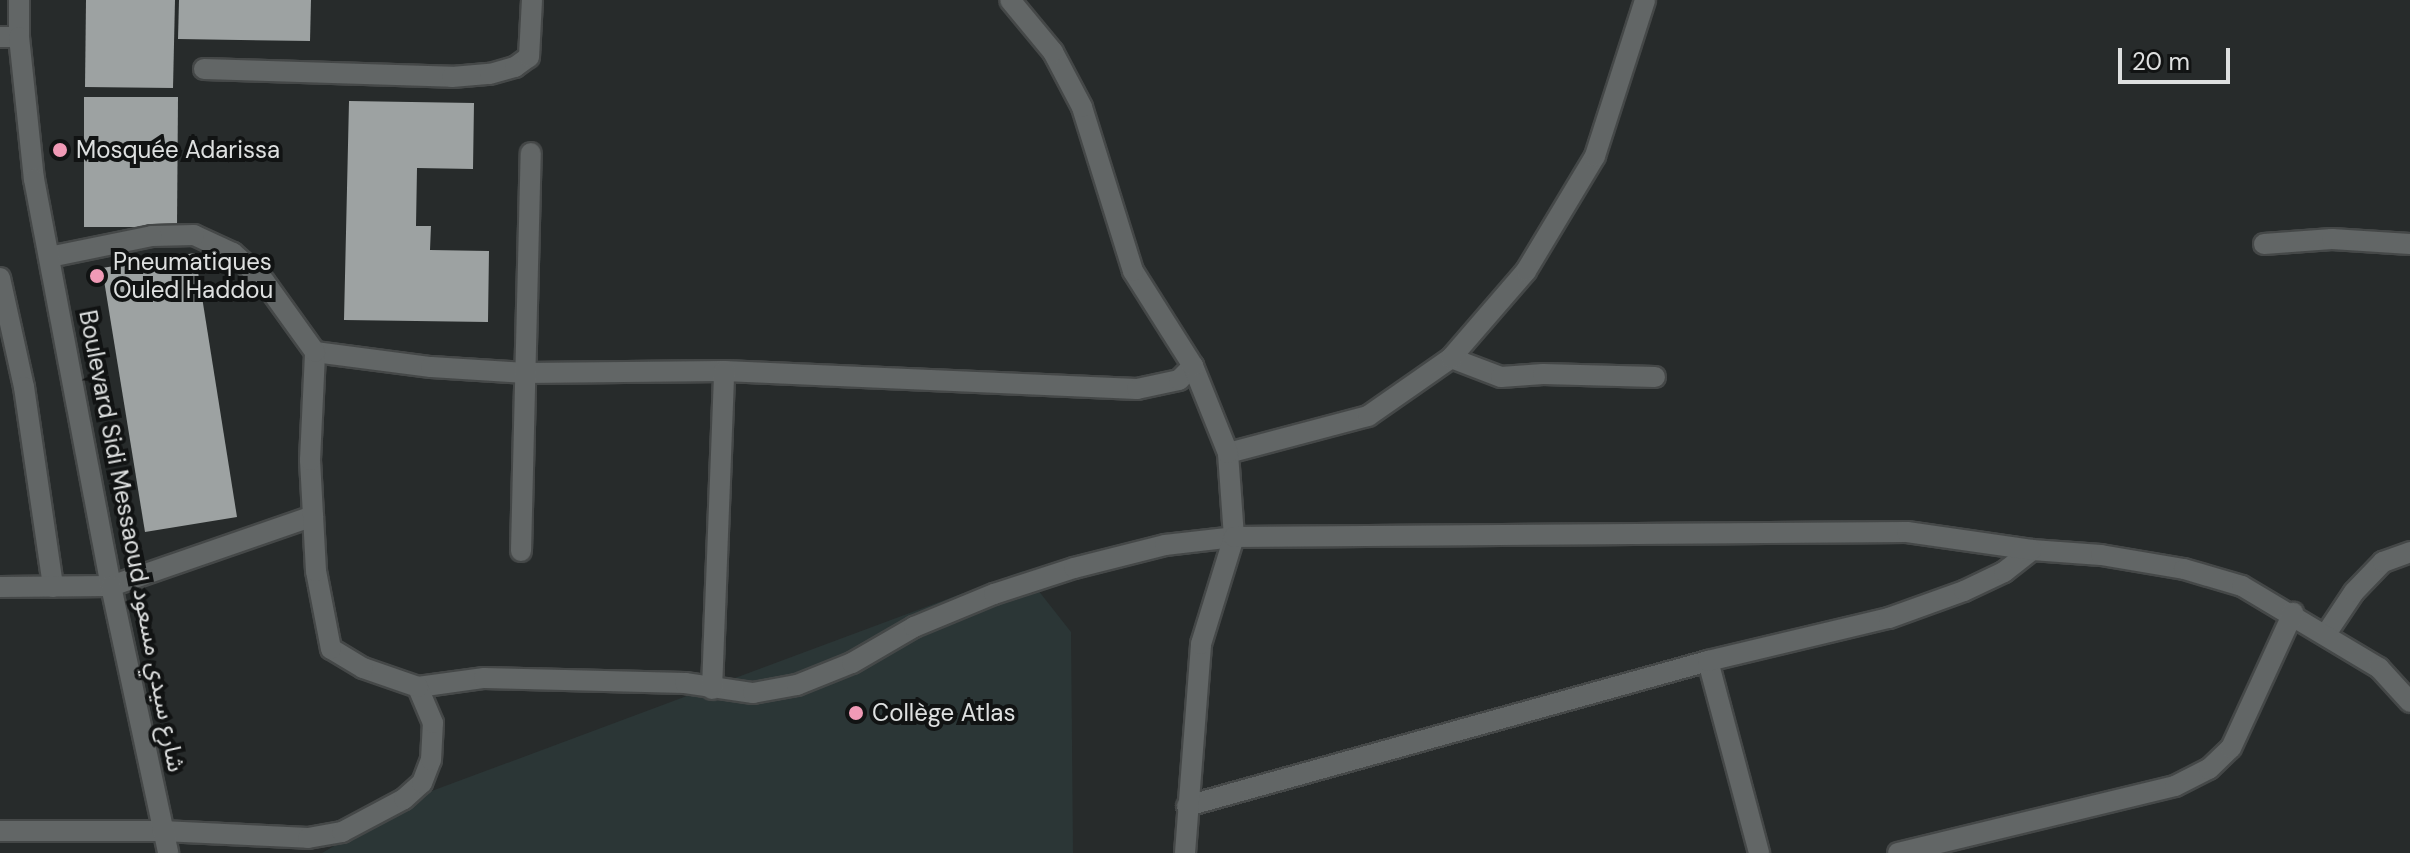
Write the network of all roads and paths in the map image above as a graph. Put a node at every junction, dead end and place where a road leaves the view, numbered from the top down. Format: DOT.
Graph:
graph roads {
  1 [pos="19,0"];
  2 [pos="532,0"];
  3 [pos="1010,0"];
  4 [pos="1645,0"];
  5 [pos="9,37"];
  6 [pos="204,69"];
  7 [pos="531,153"];
  8 [pos="2264,244"];
  9 [pos="2410,244"];
  10 [pos="50,257"];
  11 [pos="0,278"];
  12 [pos="315,352"];
  13 [pos="1451,358"];
  14 [pos="1193,366"];
  15 [pos="724,371"];
  16 [pos="526,373"];
  17 [pos="1655,377"];
  18 [pos="1228,453"];
  19 [pos="313,516"];
  20 [pos="1234,537"];
  21 [pos="2032,550"];
  22 [pos="521,551"];
  23 [pos="2410,552"];
  24 [pos="111,586"];
  25 [pos="0,587"];
  26 [pos="53,587"];
  27 [pos="2293,613"];
  28 [pos="2326,634"];
  29 [pos="1708,661"];
  30 [pos="418,687"];
  31 [pos="712,689"];
  32 [pos="2410,702"];
  33 [pos="1187,806"];
  34 [pos="0,831"];
  35 [pos="162,831"];
  36 [pos="168,853"];
  37 [pos="1185,853"];
  38 [pos="1759,853"];
  39 [pos="1898,853"];
  1 -- 5 [label="street, Boulevard Sidi Messaoud شارع سيدي مسعود"];
  2 -- 6 [label="street"];
  3 -- 14 [label="street"];
  4 -- 13 [label="street"];
  5 -- 10 [label="street, Boulevard Sidi Messaoud شارع سيدي مسعود"];
  7 -- 16 [label="street"];
  8 -- 9 [label="street"];
  10 -- 12 [label="street"];
  10 -- 24 [label="street, Boulevard Sidi Messaoud شارع سيدي مسعود"];
  11 -- 26 [label="street"];
  12 -- 16 [label="street"];
  12 -- 19 [label="street"];
  13 -- 17 [label="street"];
  13 -- 18 [label="street"];
  14 -- 15 [label="street"];
  14 -- 18 [label="street"];
  15 -- 16 [label="street"];
  15 -- 31 [label="street"];
  16 -- 22 [label="street"];
  18 -- 20 [label="street"];
  19 -- 24 [label="street"];
  19 -- 30 [label="street"];
  20 -- 21 [label="street"];
  20 -- 31 [label="street"];
  20 -- 33 [label="street"];
  21 -- 27 [label="street"];
  21 -- 29 [label="street"];
  23 -- 28 [label="street"];
  24 -- 26 [label="street"];
  24 -- 35 [label="street, Boulevard Sidi Messaoud شارع سيدي مسعود"];
  25 -- 26 [label="street"];
  27 -- 28 [label="street"];
  27 -- 39 [label="street"];
  28 -- 32 [label="street"];
  29 -- 33 [label="street"];
  29 -- 38 [label="street"];
  30 -- 31 [label="street"];
  30 -- 35 [label="street"];
  33 -- 37 [label="street"];
  34 -- 35 [label="street"];
  35 -- 36 [label="street, Boulevard Sidi Messaoud شارع سيدي مسعود"];
}
